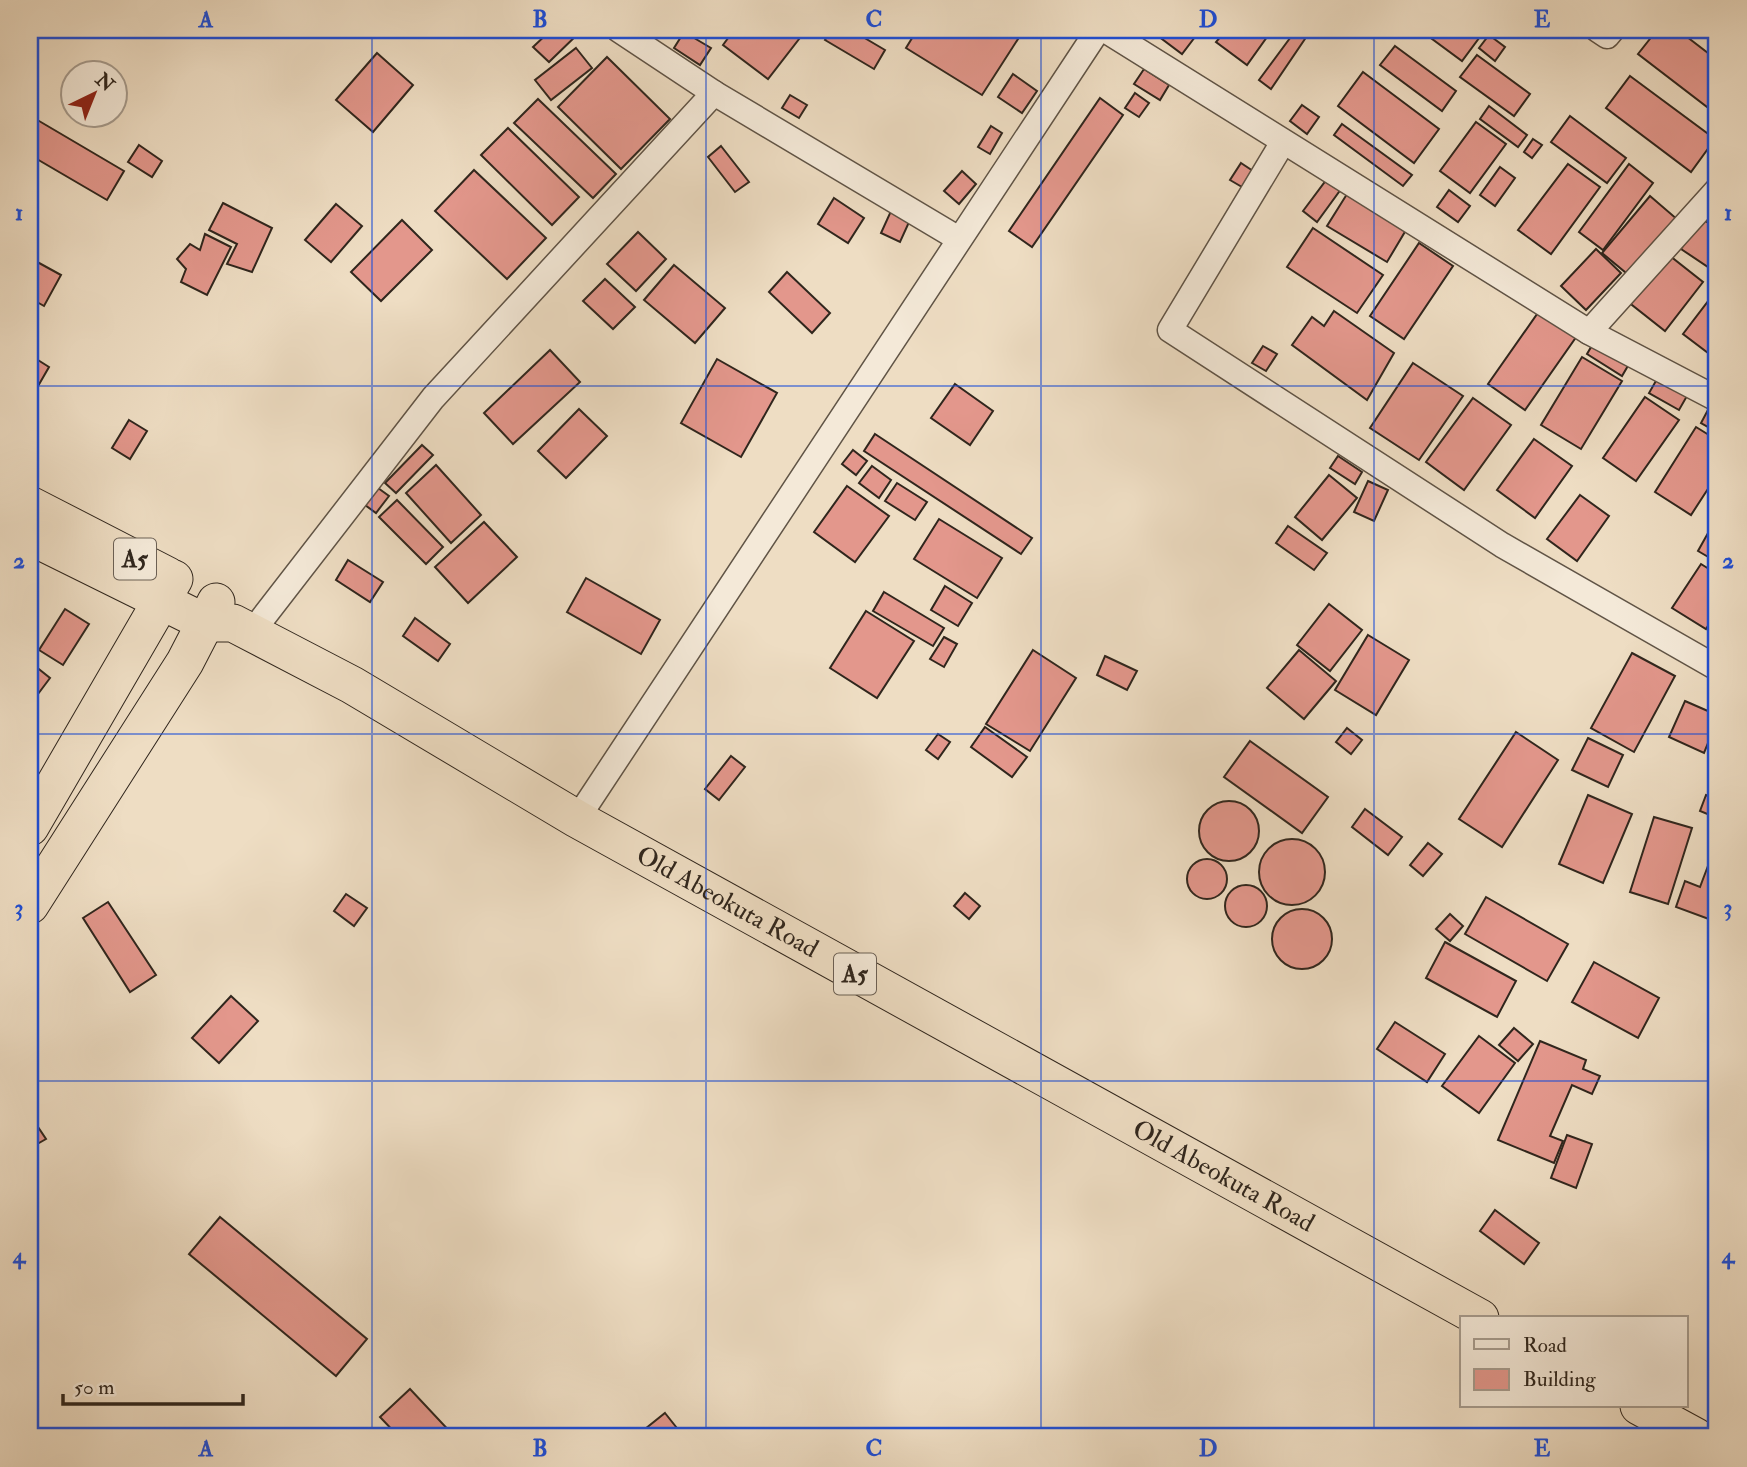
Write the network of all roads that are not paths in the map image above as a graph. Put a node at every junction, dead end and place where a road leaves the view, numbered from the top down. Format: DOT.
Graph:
graph roads {
  1 [pos="619,30"];
  2 [pos="1098,30"];
  3 [pos="1105,30"];
  4 [pos="1598,30"];
  5 [pos="1612,30"];
  6 [pos="714,93"];
  7 [pos="1283,142"];
  8 [pos="1717,190"];
  9 [pos="959,239"];
  10 [pos="1589,332"];
  11 [pos="1717,399"];
  12 [pos="30,505"];
  13 [pos="30,536"];
  14 [pos="156,589"];
  15 [pos="227,620"];
  16 [pos="1717,668"];
  17 [pos="577,819"];
  18 [pos="30,827"];
  19 [pos="30,905"];
  20 [pos="1476,1316"];
  21 [pos="1643,1408"];
  22 [pos="1696,1437"];
  1 -- 6 [label="street"];
  2 -- 9 [label="street"];
  3 -- 7 [label="street"];
  4 -- 5 [label="street"];
  6 -- 9 [label="street"];
  6 -- 15 [label="street"];
  7 -- 10 [label="street"];
  7 -- 16 [label="street"];
  8 -- 10 [label="street"];
  9 -- 17 [label="street"];
  10 -- 11 [label="street"];
  12 -- 14 [label="highway, Old Abeokuta Road / A5"];
  13 -- 14 [label="highway, Old Abeokuta Road / A5"];
  14 -- 15 [label="highway, Old Abeokuta Road / A5"];
  14 -- 18 [label="highway"];
  15 -- 17 [label="highway, Old Abeokuta Road / A5"];
  15 -- 19 [label="highway"];
  17 -- 20 [label="highway, Old Abeokuta Road / A5"];
  21 -- 22 [label="highway"];
}
